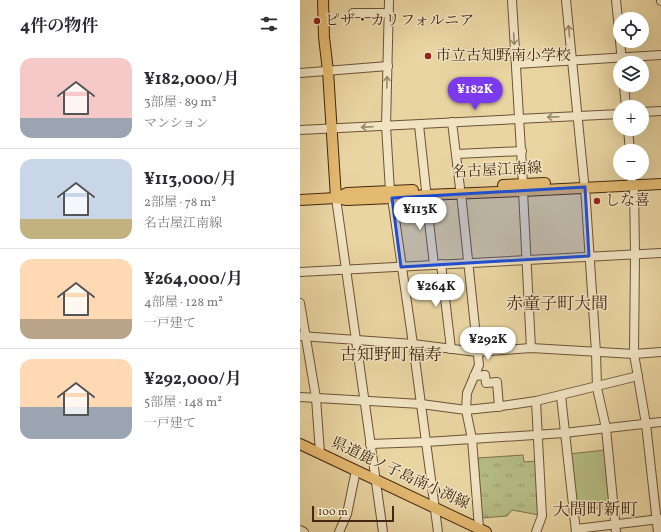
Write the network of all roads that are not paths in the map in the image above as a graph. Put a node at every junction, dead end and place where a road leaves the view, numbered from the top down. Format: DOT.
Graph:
graph roads {
  1 [pos="323,0"];
  2 [pos="389,0"];
  3 [pos="512,0"];
  4 [pos="566,0"];
  5 [pos="616,0"];
  6 [pos="617,12"];
  7 [pos="353,13"];
  8 [pos="389,13"];
  9 [pos="661,55"];
  10 [pos="649,57"];
  11 [pos="572,60"];
  12 [pos="613,61"];
  13 [pos="516,64"];
  14 [pos="388,66"];
  15 [pos="328,71"];
  16 [pos="300,73"];
  17 [pos="661,111"];
  18 [pos="649,112"];
  19 [pos="613,114"];
  20 [pos="577,116"];
  21 [pos="519,119"];
  22 [pos="452,122"];
  23 [pos="419,124"];
  24 [pos="386,126"];
  25 [pos="332,128"];
  26 [pos="300,130"];
  27 [pos="522,151"];
  28 [pos="456,154"];
  29 [pos="661,177"];
  30 [pos="649,178"];
  31 [pos="623,180"];
  32 [pos="633,180"];
  33 [pos="639,180"];
  34 [pos="585,184"];
  35 [pos="661,184"];
  36 [pos="523,188"];
  37 [pos="461,191"];
  38 [pos="426,192"];
  39 [pos="391,195"];
  40 [pos="336,198"];
  41 [pos="300,200"];
  42 [pos="661,253"];
  43 [pos="635,254"];
  44 [pos="589,256"];
  45 [pos="526,260"];
  46 [pos="469,263"];
  47 [pos="438,265"];
  48 [pos="401,267"];
  49 [pos="346,270"];
  50 [pos="300,272"];
  51 [pos="300,303"];
  52 [pos="302,336"];
  53 [pos="356,341"];
  54 [pos="413,344"];
  55 [pos="530,348"];
  56 [pos="451,349"];
  57 [pos="477,352"];
  58 [pos="596,352"];
  59 [pos="661,352"];
  60 [pos="634,354"];
  61 [pos="474,376"];
  62 [pos="638,376"];
  63 [pos="597,388"];
  64 [pos="560,396"];
  65 [pos="300,397"];
  66 [pos="316,398"];
  67 [pos="365,401"];
  68 [pos="536,402"];
  69 [pos="421,404"];
  70 [pos="498,407"];
  71 [pos="466,410"];
  72 [pos="661,422"];
  73 [pos="646,424"];
  74 [pos="606,428"];
  75 [pos="564,433"];
  76 [pos="538,434"];
  77 [pos="472,439"];
  78 [pos="426,442"];
  79 [pos="300,444"];
  80 [pos="370,444"];
  81 [pos="320,453"];
  82 [pos="356,470"];
  83 [pos="376,480"];
  84 [pos="435,507"];
  85 [pos="659,519"];
  86 [pos="616,528"];
  87 [pos="300,530"];
  88 [pos="483,530"];
  89 [pos="576,530"];
  90 [pos="304,532"];
  91 [pos="339,532"];
  92 [pos="382,532"];
  93 [pos="438,532"];
  94 [pos="536,532"];
  95 [pos="658,532"];
  1 -- 15 [label="main road"];
  2 -- 8 [label="street"];
  3 -- 13 [label="street, one-way"];
  11 -- 4 [label="street, one-way"];
  5 -- 6 [label="street"];
  7 -- 8 [label="street"];
  8 -- 14 [label="street"];
  9 -- 10 [label="street"];
  11 -- 12 [label="street"];
  11 -- 13 [label="street"];
  11 -- 20 [label="street"];
  13 -- 21 [label="street"];
  14 -- 15 [label="street"];
  24 -- 14 [label="street, one-way"];
  15 -- 16 [label="street"];
  15 -- 25 [label="main road"];
  17 -- 18 [label="street"];
  19 -- 20 [label="street"];
  20 -- 21 [label="street, one-way"];
  20 -- 34 [label="street"];
  21 -- 22 [label="street"];
  21 -- 27 [label="street"];
  22 -- 23 [label="street"];
  22 -- 28 [label="street"];
  23 -- 24 [label="street"];
  23 -- 38 [label="street"];
  24 -- 25 [label="street, one-way"];
  24 -- 39 [label="street"];
  25 -- 26 [label="street"];
  25 -- 40 [label="main road"];
  27 -- 28 [label="street"];
  27 -- 36 [label="street"];
  28 -- 37 [label="street"];
  29 -- 30 [label="main road, 名古屋江南線"];
  31 -- 34 [label="main road, 名古屋江南線"];
  32 -- 43 [label="street"];
  33 -- 35 [label="main road, 名古屋江南線"];
  34 -- 36 [label="main road, 名古屋江南線"];
  34 -- 44 [label="street"];
  36 -- 37 [label="main road, 名古屋江南線"];
  36 -- 45 [label="street"];
  37 -- 38 [label="main road, 名古屋江南線"];
  37 -- 46 [label="street"];
  38 -- 39 [label="main road, 名古屋江南線"];
  38 -- 47 [label="street"];
  39 -- 40 [label="main road, 名古屋江南線"];
  39 -- 48 [label="street"];
  40 -- 41 [label="main road, 名古屋江南線"];
  40 -- 49 [label="street"];
  42 -- 43 [label="street"];
  43 -- 44 [label="street"];
  43 -- 60 [label="street"];
  44 -- 45 [label="street"];
  44 -- 58 [label="street"];
  45 -- 46 [label="street"];
  45 -- 55 [label="street"];
  46 -- 47 [label="street"];
  46 -- 57 [label="street"];
  47 -- 48 [label="street"];
  47 -- 56 [label="street"];
  48 -- 49 [label="street"];
  48 -- 54 [label="street"];
  49 -- 50 [label="street"];
  49 -- 53 [label="street"];
  51 -- 52 [label="street"];
  52 -- 53 [label="street"];
  52 -- 66 [label="street"];
  53 -- 54 [label="street"];
  53 -- 67 [label="street"];
  54 -- 56 [label="street"];
  54 -- 69 [label="street"];
  55 -- 57 [label="street"];
  55 -- 58 [label="street"];
  56 -- 57 [label="street"];
  57 -- 61 [label="street"];
  58 -- 60 [label="street"];
  58 -- 63 [label="street"];
  59 -- 60 [label="street"];
  60 -- 62 [label="street"];
  61 -- 70 [label="street"];
  61 -- 71 [label="street"];
  62 -- 63 [label="street"];
  62 -- 73 [label="street"];
  63 -- 64 [label="street"];
  63 -- 74 [label="street"];
  64 -- 68 [label="street"];
  64 -- 75 [label="street"];
  65 -- 66 [label="street"];
  66 -- 67 [label="street"];
  66 -- 81 [label="street"];
  67 -- 69 [label="street"];
  67 -- 80 [label="street"];
  68 -- 70 [label="street"];
  68 -- 76 [label="street"];
  69 -- 71 [label="street"];
  69 -- 78 [label="street"];
  70 -- 71 [label="street"];
  71 -- 77 [label="street"];
  72 -- 73 [label="street"];
  73 -- 74 [label="street"];
  73 -- 85 [label="street"];
  74 -- 75 [label="street"];
  74 -- 86 [label="street"];
  75 -- 76 [label="street"];
  75 -- 89 [label="street"];
  76 -- 77 [label="street"];
  76 -- 94 [label="street"];
  77 -- 78 [label="street"];
  77 -- 88 [label="street"];
  78 -- 80 [label="street"];
  78 -- 84 [label="street"];
  79 -- 81 [label="main road, 県道鹿ノ子島南小渕線"];
  80 -- 83 [label="street"];
  81 -- 82 [label="main road, 県道鹿ノ子島南小渕線"];
  82 -- 83 [label="main road, 県道鹿ノ子島南小渕線"];
  82 -- 91 [label="street"];
  83 -- 84 [label="main road, 県道鹿ノ子島南小渕線"];
  83 -- 92 [label="street"];
  84 -- 88 [label="main road, 県道鹿ノ子島南小渕線"];
  84 -- 93 [label="street"];
  85 -- 86 [label="street"];
  85 -- 95 [label="street"];
  86 -- 89 [label="street"];
  87 -- 90 [label="street"];
}
